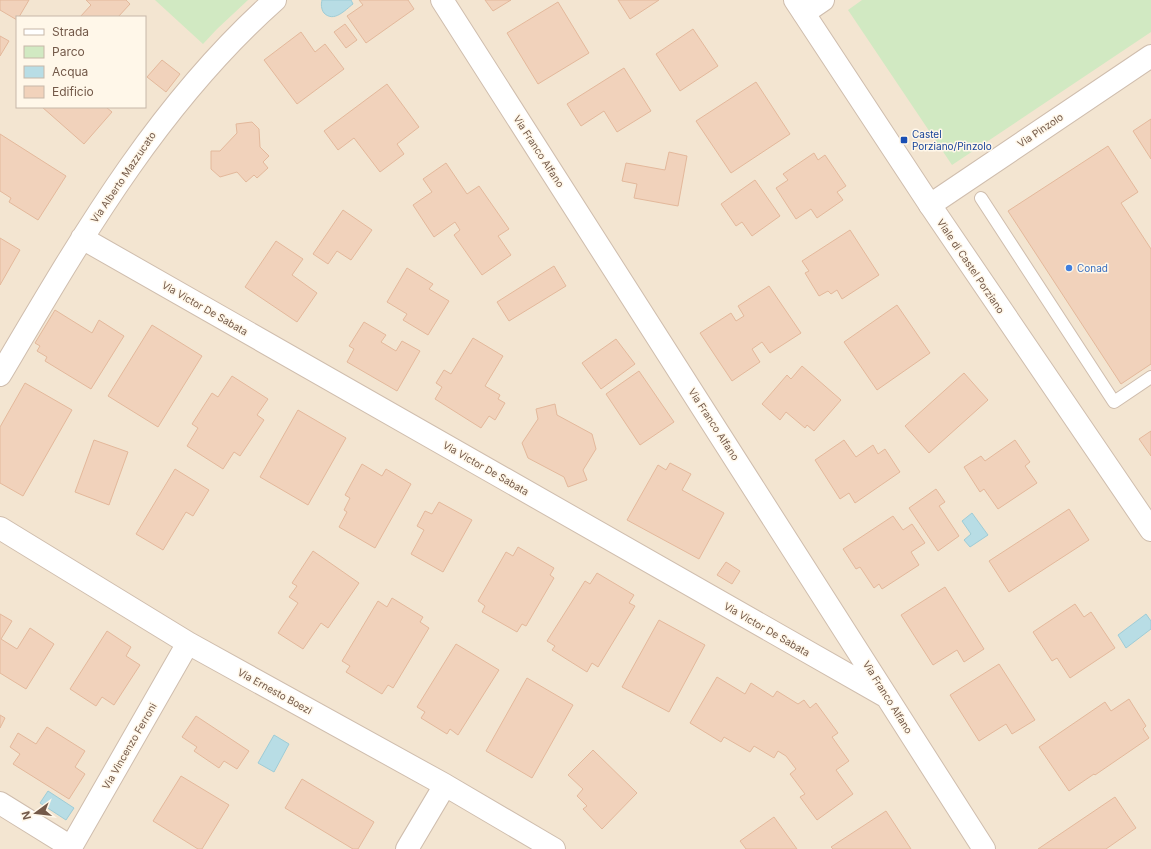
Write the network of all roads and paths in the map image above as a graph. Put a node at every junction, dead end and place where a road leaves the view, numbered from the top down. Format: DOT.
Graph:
graph roads {
  1 [pos="275,0"];
  2 [pos="442,0"];
  3 [pos="824,0"];
  4 [pos="800,7"];
  5 [pos="1151,56"];
  6 [pos="981,198"];
  7 [pos="930,205"];
  8 [pos="82,238"];
  9 [pos="0,375"];
  10 [pos="1151,378"];
  11 [pos="1148,521"];
  12 [pos="0,528"];
  13 [pos="188,643"];
  14 [pos="889,699"];
  15 [pos="445,785"];
  16 [pos="0,803"];
  17 [pos="71,848"];
  18 [pos="407,849"];
  19 [pos="554,849"];
  20 [pos="984,849"];
  1 -- 8 [label="street, Via Alberto Mazzucato"];
  2 -- 14 [label="street, Via Franco Alfano"];
  3 -- 4 [label="street"];
  4 -- 7 [label="street, Viale di Castel Porziano"];
  5 -- 7 [label="street, Via Pinzolo"];
  6 -- 10 [label="lane"];
  7 -- 11 [label="street, Viale di Castel Porziano"];
  8 -- 9 [label="street, Via Alberto Mazzucato"];
  8 -- 14 [label="street, Via Victor De Sabata"];
  12 -- 13 [label="street, Via Ernesto Boezi"];
  13 -- 15 [label="street, Via Ernesto Boezi"];
  13 -- 17 [label="street, Via Vincenzo Ferroni"];
  14 -- 20 [label="street, Via Franco Alfano"];
  15 -- 18 [label="street"];
  15 -- 19 [label="street, Via Ernesto Boezi"];
  16 -- 17 [label="street"];
}
